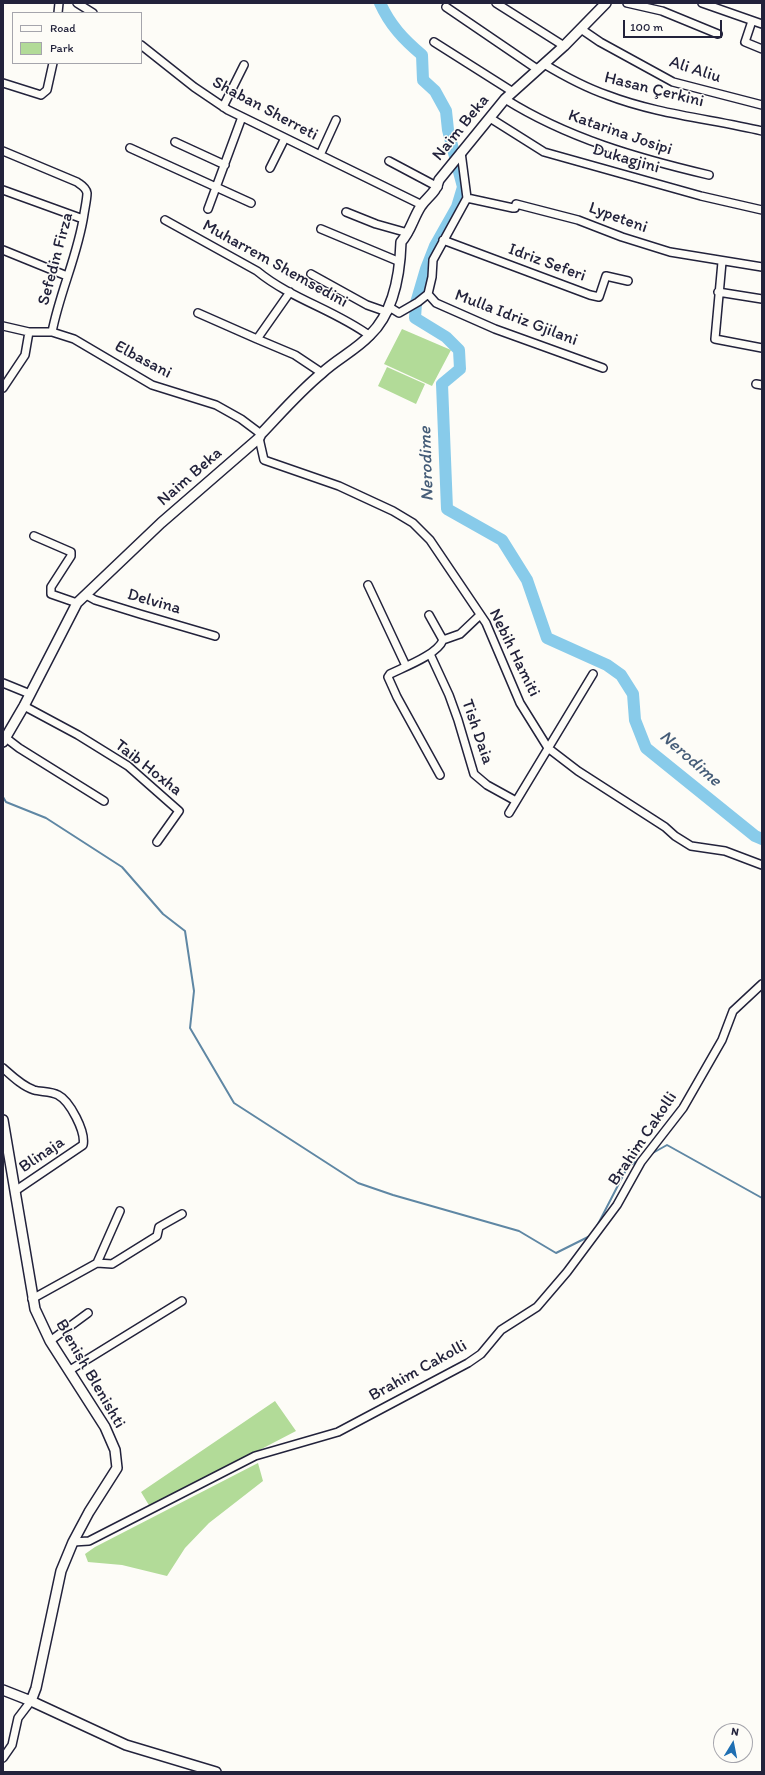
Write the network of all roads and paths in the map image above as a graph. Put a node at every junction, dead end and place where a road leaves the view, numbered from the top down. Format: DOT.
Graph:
graph roads {
  1 [pos="77,3"];
  2 [pos="496,3"];
  3 [pos="605,3"];
  4 [pos="627,3"];
  5 [pos="702,3"];
  6 [pos="446,7"];
  7 [pos="91,12"];
  8 [pos="752,21"];
  9 [pos="762,24"];
  10 [pos="581,29"];
  11 [pos="718,34"];
  12 [pos="434,42"];
  13 [pos="142,46"];
  14 [pos="564,46"];
  15 [pos="762,50"];
  16 [pos="53,64"];
  17 [pos="244,64"];
  18 [pos="541,67"];
  19 [pos="3,83"];
  20 [pos="513,92"];
  21 [pos="505,99"];
  22 [pos="762,105"];
  23 [pos="223,107"];
  24 [pos="242,117"];
  25 [pos="490,118"];
  26 [pos="336,120"];
  27 [pos="762,131"];
  28 [pos="285,138"];
  29 [pos="175,142"];
  30 [pos="130,148"];
  31 [pos="3,151"];
  32 [pos="461,152"];
  33 [pos="320,154"];
  34 [pos="389,161"];
  35 [pos="225,165"];
  36 [pos="270,168"];
  37 [pos="708,175"];
  38 [pos="216,187"];
  39 [pos="438,187"];
  40 [pos="3,190"];
  41 [pos="467,198"];
  42 [pos="251,203"];
  43 [pos="422,205"];
  44 [pos="208,209"];
  45 [pos="762,210"];
  46 [pos="346,212"];
  47 [pos="83,220"];
  48 [pos="165,220"];
  49 [pos="321,229"];
  50 [pos="408,234"];
  51 [pos="443,240"];
  52 [pos="3,250"];
  53 [pos="400,262"];
  54 [pos="722,262"];
  55 [pos="762,267"];
  56 [pos="311,274"];
  57 [pos="67,276"];
  58 [pos="628,281"];
  59 [pos="290,292"];
  60 [pos="718,292"];
  61 [pos="428,294"];
  62 [pos="762,299"];
  63 [pos="387,312"];
  64 [pos="198,313"];
  65 [pos="3,326"];
  66 [pos="29,332"];
  67 [pos="52,332"];
  68 [pos="370,336"];
  69 [pos="257,339"];
  70 [pos="762,348"];
  71 [pos="604,368"];
  72 [pos="322,373"];
  73 [pos="3,388"];
  74 [pos="260,436"];
  75 [pos="34,536"];
  76 [pos="368,585"];
  77 [pos="86,595"];
  78 [pos="77,603"];
  79 [pos="429,615"];
  80 [pos="480,615"];
  81 [pos="216,636"];
  82 [pos="443,640"];
  83 [pos="430,654"];
  84 [pos="406,666"];
  85 [pos="593,674"];
  86 [pos="3,683"];
  87 [pos="30,694"];
  88 [pos="24,706"];
  89 [pos="5,740"];
  90 [pos="548,748"];
  91 [pos="440,775"];
  92 [pos="104,801"];
  93 [pos="516,801"];
  94 [pos="509,813"];
  95 [pos="157,842"];
  96 [pos="762,865"];
  97 [pos="762,984"];
  98 [pos="3,1068"];
  99 [pos="3,1120"];
  100 [pos="15,1191"];
  101 [pos="120,1211"];
  102 [pos="182,1214"];
  103 [pos="97,1263"];
  104 [pos="32,1299"];
  105 [pos="182,1301"];
  106 [pos="88,1313"];
  107 [pos="50,1341"];
  108 [pos="70,1370"];
  109 [pos="73,1542"];
  110 [pos="3,1690"];
  111 [pos="31,1701"];
  112 [pos="3,1758"];
  113 [pos="216,1772"];
  1 -- 7 [label="street"];
  2 -- 14 [label="street"];
  3 -- 10 [label="street, Naim Beka"];
  4 -- 11 [label="street"];
  5 -- 8 [label="street"];
  6 -- 18 [label="street, Hasan Çerkini"];
  8 -- 9 [label="street"];
  8 -- 15 [label="street"];
  10 -- 14 [label="street, Naim Beka"];
  10 -- 22 [label="street, Ali Aliu"];
  12 -- 20 [label="street, Naim Beka"];
  13 -- 23 [label="street, Shaban Sherreti"];
  14 -- 18 [label="street, Naim Beka"];
  16 -- 19 [label="street"];
  17 -- 23 [label="street"];
  18 -- 20 [label="street, Naim Beka"];
  18 -- 27 [label="street, Hasan Çerkini"];
  20 -- 21 [label="street, Naim Beka"];
  21 -- 25 [label="street, Naim Beka"];
  21 -- 37 [label="street, Katarina Josipi"];
  23 -- 24 [label="street, Shaban Sherreti"];
  24 -- 28 [label="street, Shaban Sherreti"];
  24 -- 35 [label="street"];
  25 -- 32 [label="street, Naim Beka"];
  25 -- 45 [label="street, Dukagjini"];
  26 -- 33 [label="street, Shaban Sherreti"];
  28 -- 33 [label="street, Shaban Sherreti"];
  28 -- 36 [label="street"];
  29 -- 35 [label="street"];
  30 -- 38 [label="street"];
  31 -- 47 [label="street, Sefedin Firza"];
  32 -- 39 [label="street, Naim Beka"];
  32 -- 41 [label="street"];
  33 -- 43 [label="street, Shaban Sherreti"];
  34 -- 39 [label="street, Naim Beka"];
  35 -- 38 [label="street"];
  38 -- 42 [label="street"];
  38 -- 44 [label="street"];
  39 -- 43 [label="street, Naim Beka"];
  40 -- 47 [label="street"];
  41 -- 51 [label="street"];
  41 -- 54 [label="street, Lypeteni"];
  43 -- 50 [label="street, Naim Beka"];
  46 -- 50 [label="street"];
  47 -- 57 [label="street, Sefedin Firza"];
  48 -- 59 [label="street, Muharrem Shemsedini"];
  49 -- 53 [label="street"];
  50 -- 53 [label="street, Naim Beka"];
  51 -- 58 [label="street, Idriz Seferi"];
  51 -- 61 [label="street"];
  52 -- 57 [label="street"];
  53 -- 63 [label="street, Naim Beka"];
  54 -- 55 [label="street, Lypeteni"];
  54 -- 60 [label="street"];
  56 -- 63 [label="street"];
  57 -- 67 [label="street, Sefedin Firza"];
  59 -- 68 [label="street, Muharrem Shemsedini"];
  59 -- 69 [label="street"];
  60 -- 62 [label="street"];
  60 -- 70 [label="street"];
  61 -- 63 [label="street"];
  61 -- 71 [label="street, Mulla Idriz Gjilani"];
  63 -- 68 [label="street, Naim Beka"];
  64 -- 69 [label="street"];
  65 -- 66 [label="street, Elbasani"];
  66 -- 67 [label="street, Elbasani"];
  66 -- 73 [label="street"];
  67 -- 74 [label="street, Elbasani"];
  68 -- 72 [label="street, Naim Beka"];
  69 -- 72 [label="street"];
  72 -- 74 [label="street, Naim Beka"];
  74 -- 77 [label="street, Naim Beka"];
  74 -- 80 [label="street, Nebih Hamiti"];
  75 -- 78 [label="street"];
  76 -- 84 [label="street"];
  77 -- 78 [label="street, Naim Beka"];
  77 -- 81 [label="street, Delvina"];
  78 -- 87 [label="street, Naim Beka"];
  79 -- 82 [label="street"];
  80 -- 82 [label="street"];
  80 -- 90 [label="street, Nebih Hamiti"];
  82 -- 83 [label="street"];
  83 -- 84 [label="street"];
  83 -- 93 [label="street, Tish Daia"];
  84 -- 91 [label="street"];
  85 -- 90 [label="street"];
  86 -- 87 [label="street"];
  87 -- 88 [label="street, Naim Beka"];
  88 -- 89 [label="street, Naim Beka"];
  88 -- 95 [label="street, Taib Hoxha"];
  89 -- 92 [label="street"];
  90 -- 93 [label="street"];
  90 -- 96 [label="street, Nebih Hamiti"];
  93 -- 94 [label="street"];
  97 -- 109 [label="street, Brahim Cakolli"];
  98 -- 100 [label="street, Blinaja"];
  99 -- 100 [label="street, Blenish Blenishti"];
  100 -- 104 [label="street, Blenish Blenishti"];
  101 -- 103 [label="street"];
  102 -- 103 [label="street"];
  103 -- 104 [label="street"];
  104 -- 107 [label="street, Blenish Blenishti"];
  105 -- 108 [label="street"];
  106 -- 107 [label="street"];
  107 -- 108 [label="street, Blenish Blenishti"];
  108 -- 109 [label="street, Blenish Blenishti"];
  109 -- 111 [label="street, Blenish Blenishti"];
  110 -- 111 [label="street"];
  111 -- 112 [label="street"];
  111 -- 113 [label="street"];
}
